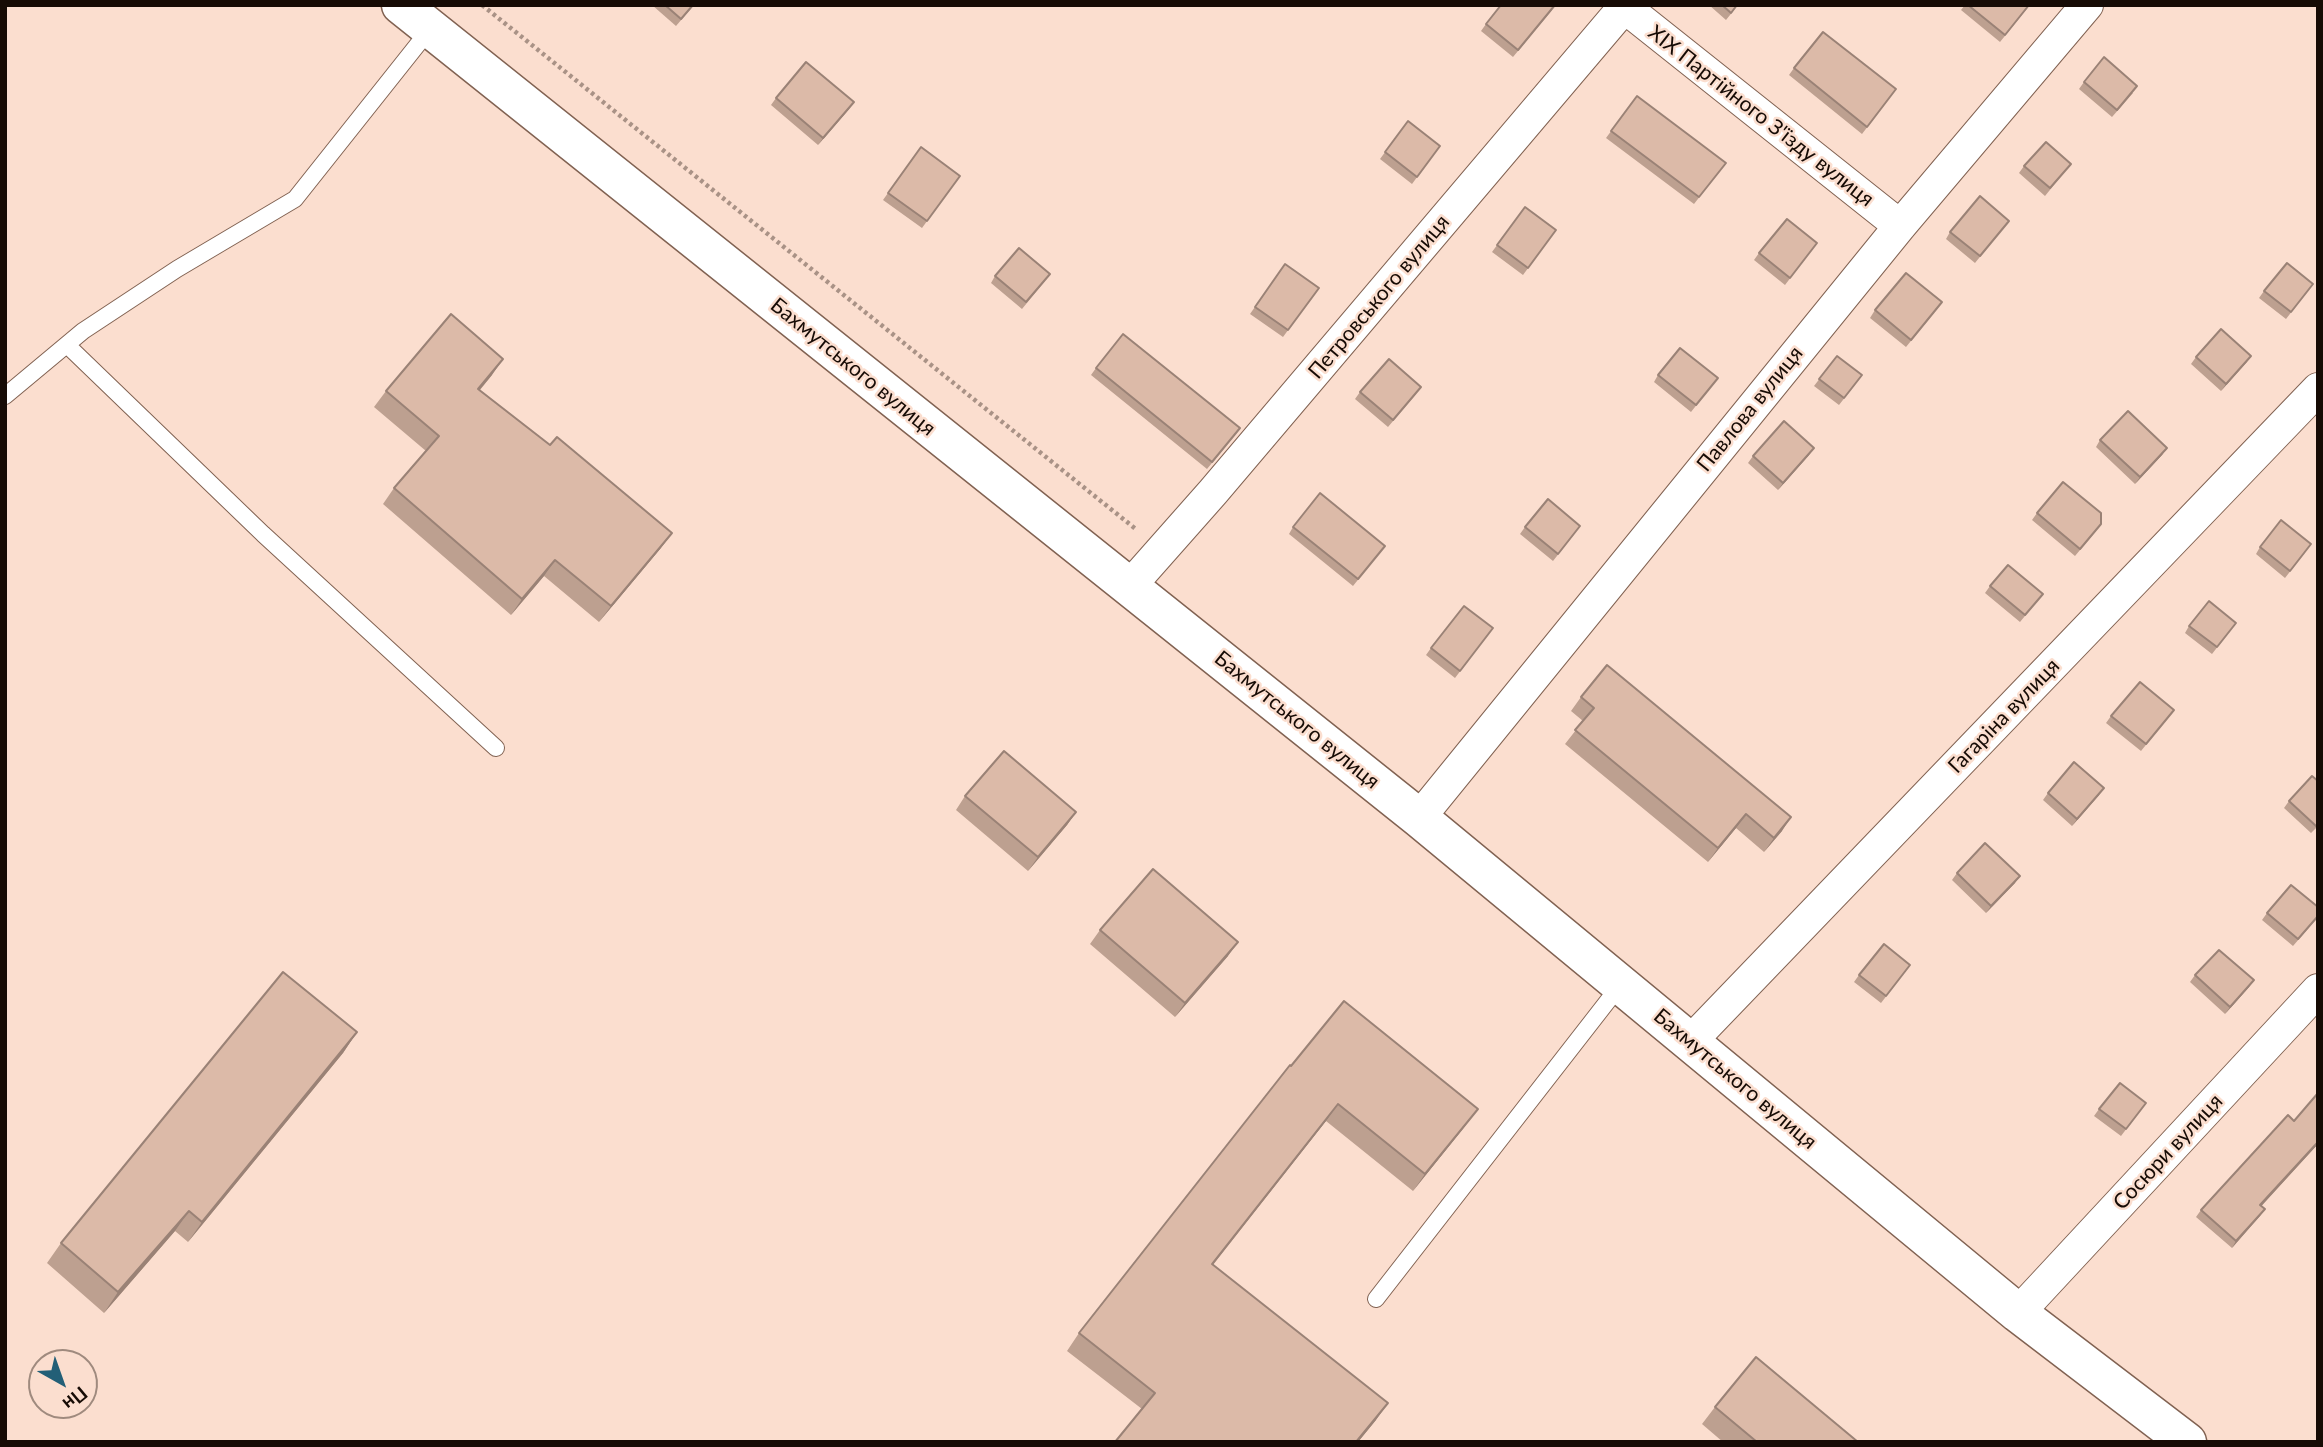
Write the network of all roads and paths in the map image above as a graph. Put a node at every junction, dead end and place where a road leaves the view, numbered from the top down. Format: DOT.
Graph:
graph roads {
  1 [pos="401,5"];
  2 [pos="482,5"];
  3 [pos="2087,5"];
  4 [pos="1624,6"];
  5 [pos="430,29"];
  6 [pos="1899,226"];
  7 [pos="67,345"];
  8 [pos="2318,389"];
  9 [pos="5,396"];
  10 [pos="1162,550"];
  11 [pos="1129,587"];
  12 [pos="496,748"];
  13 [pos="1419,818"];
  14 [pos="1621,984"];
  15 [pos="2318,990"];
  16 [pos="1690,1042"];
  17 [pos="1376,1299"];
  18 [pos="2018,1313"];
  19 [pos="2187,1442"];
  1 -- 5 [label="main road, Бахмутського вулиця"];
  2 -- 10 [label="path"];
  3 -- 6 [label="street, Павлова вулиця"];
  4 -- 6 [label="street, XIX Партійного З'їзду вулиця"];
  4 -- 10 [label="street, Петровського вулиця"];
  5 -- 7 [label="lane"];
  5 -- 11 [label="main road, Бахмутського вулиця"];
  6 -- 13 [label="street, Павлова вулиця"];
  7 -- 9 [label="lane"];
  7 -- 12 [label="lane"];
  8 -- 16 [label="street, Гагаріна вулиця"];
  10 -- 11 [label="street, Петровського вулиця"];
  11 -- 13 [label="main road, Бахмутського вулиця"];
  13 -- 14 [label="main road, Бахмутського вулиця"];
  14 -- 16 [label="main road, Бахмутського вулиця"];
  14 -- 17 [label="lane"];
  15 -- 18 [label="street, Сосюри вулиця"];
  16 -- 18 [label="main road, Бахмутського вулиця"];
  18 -- 19 [label="main road, Бахмутського вулиця"];
}
